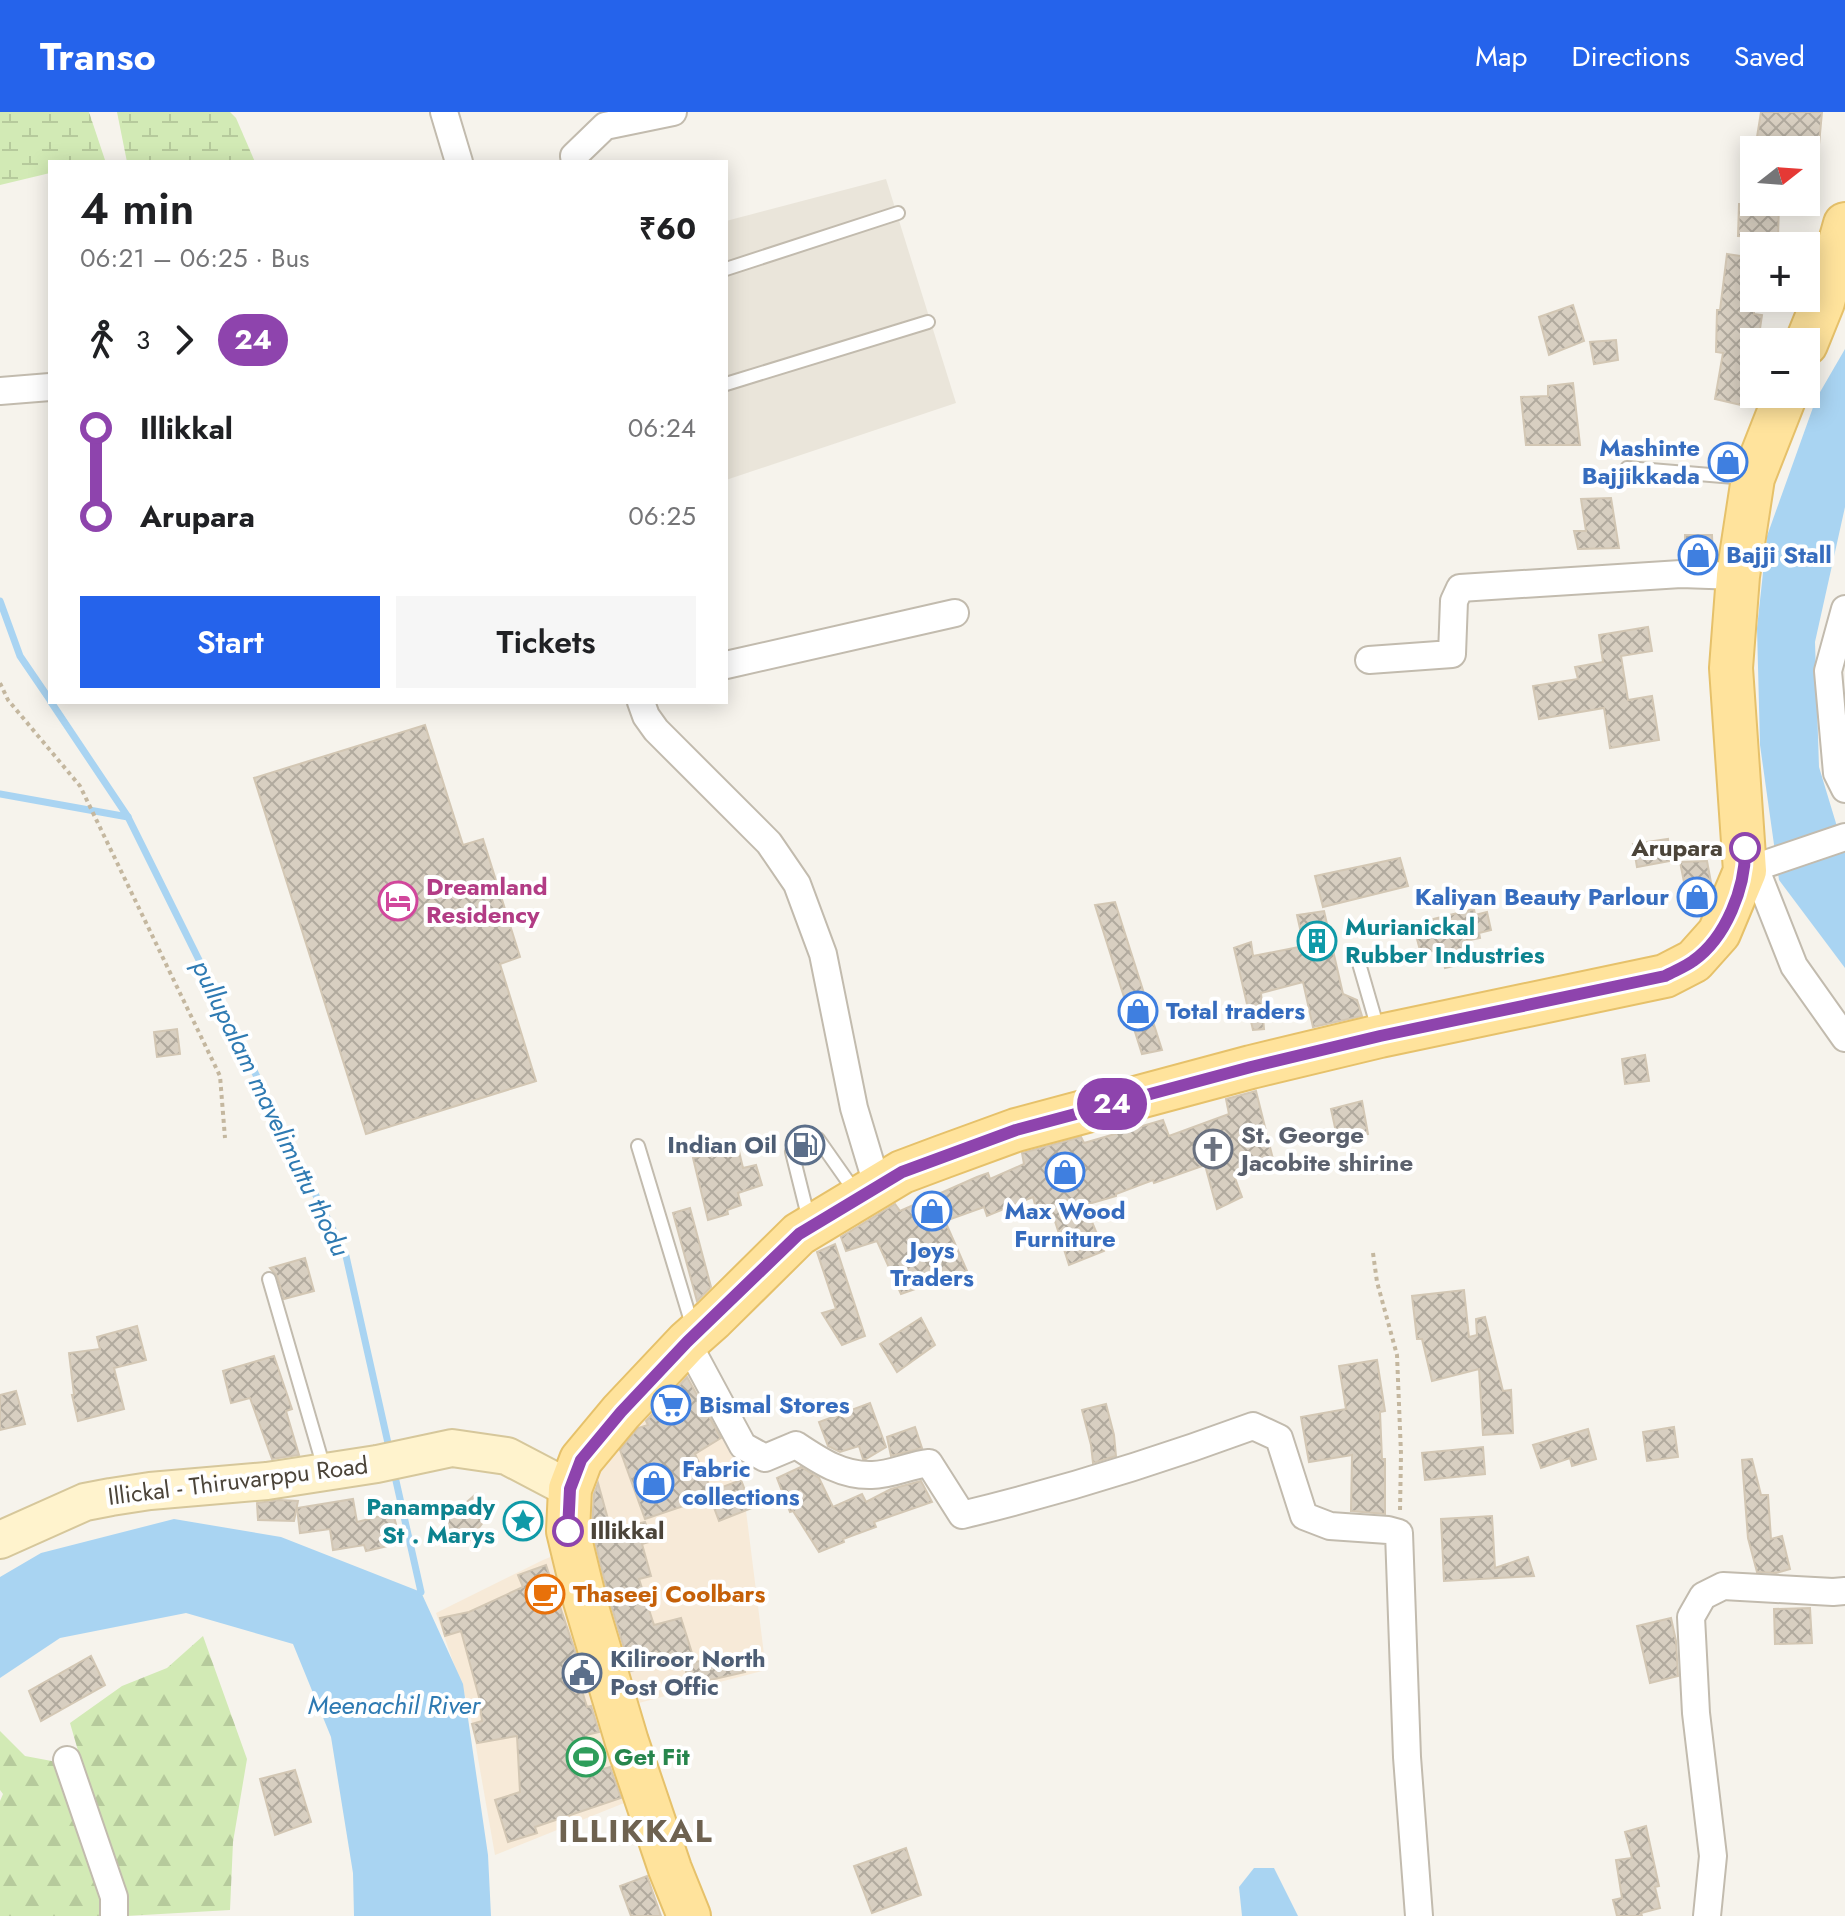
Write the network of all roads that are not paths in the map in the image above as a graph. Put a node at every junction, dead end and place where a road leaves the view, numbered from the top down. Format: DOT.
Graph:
graph roads {
  1 [pos="444,112"];
  2 [pos="673,112"];
  3 [pos="458,160"];
  4 [pos="575,160"];
  5 [pos="898,213"];
  6 [pos="1845,224"];
  7 [pos="728,268"];
  8 [pos="928,322"];
  9 [pos="1812,328"];
  10 [pos="728,383"];
  11 [pos="48,387"];
  12 [pos="0,391"];
  13 [pos="1780,408"];
  14 [pos="1627,468"];
  15 [pos="1753,478"];
  16 [pos="1738,576"];
  17 [pos="1845,609"];
  18 [pos="955,613"];
  19 [pos="1369,660"];
  20 [pos="728,665"];
  21 [pos="642,704"];
  22 [pos="1845,789"];
  23 [pos="1845,837"];
  24 [pos="1751,870"];
  25 [pos="1356,953"];
  26 [pos="1380,1036"];
  27 [pos="1845,1038"];
  28 [pos="638,1146"];
  29 [pos="869,1193"];
  30 [pos="810,1227"];
  31 [pos="269,1279"];
  32 [pos="691,1338"];
  33 [pos="324,1471"];
  34 [pos="570,1489"];
  35 [pos="0,1540"];
  36 [pos="1845,1591"];
  37 [pos="67,1760"];
  38 [pos="114,1916"];
  39 [pos="689,1916"];
  40 [pos="1419,1916"];
  41 [pos="1707,1916"];
  1 -- 3 [label="street"];
  2 -- 4 [label="street"];
  5 -- 7 [label="lane"];
  6 -- 9 [label="main road"];
  8 -- 10 [label="lane"];
  11 -- 12 [label="street"];
  13 -- 15 [label="main road"];
  14 -- 15 [label="lane"];
  15 -- 16 [label="main road"];
  16 -- 19 [label="street"];
  16 -- 24 [label="main road"];
  17 -- 22 [label="street"];
  18 -- 20 [label="street"];
  21 -- 29 [label="street"];
  23 -- 24 [label="street"];
  24 -- 26 [label="main road"];
  24 -- 27 [label="street"];
  25 -- 26 [label="lane"];
  26 -- 29 [label="main road"];
  28 -- 32 [label="lane"];
  29 -- 30 [label="main road"];
  29 -- 30 [label="lane"];
  30 -- 32 [label="main road"];
  31 -- 33 [label="lane"];
  32 -- 34 [label="main road"];
  32 -- 40 [label="street"];
  33 -- 34 [label="main road, Illickal - Thiruvarppu Road"];
  33 -- 35 [label="main road, Illickal - Thiruvarppu Road"];
  34 -- 39 [label="main road"];
  36 -- 41 [label="street"];
  37 -- 38 [label="street"];
}
